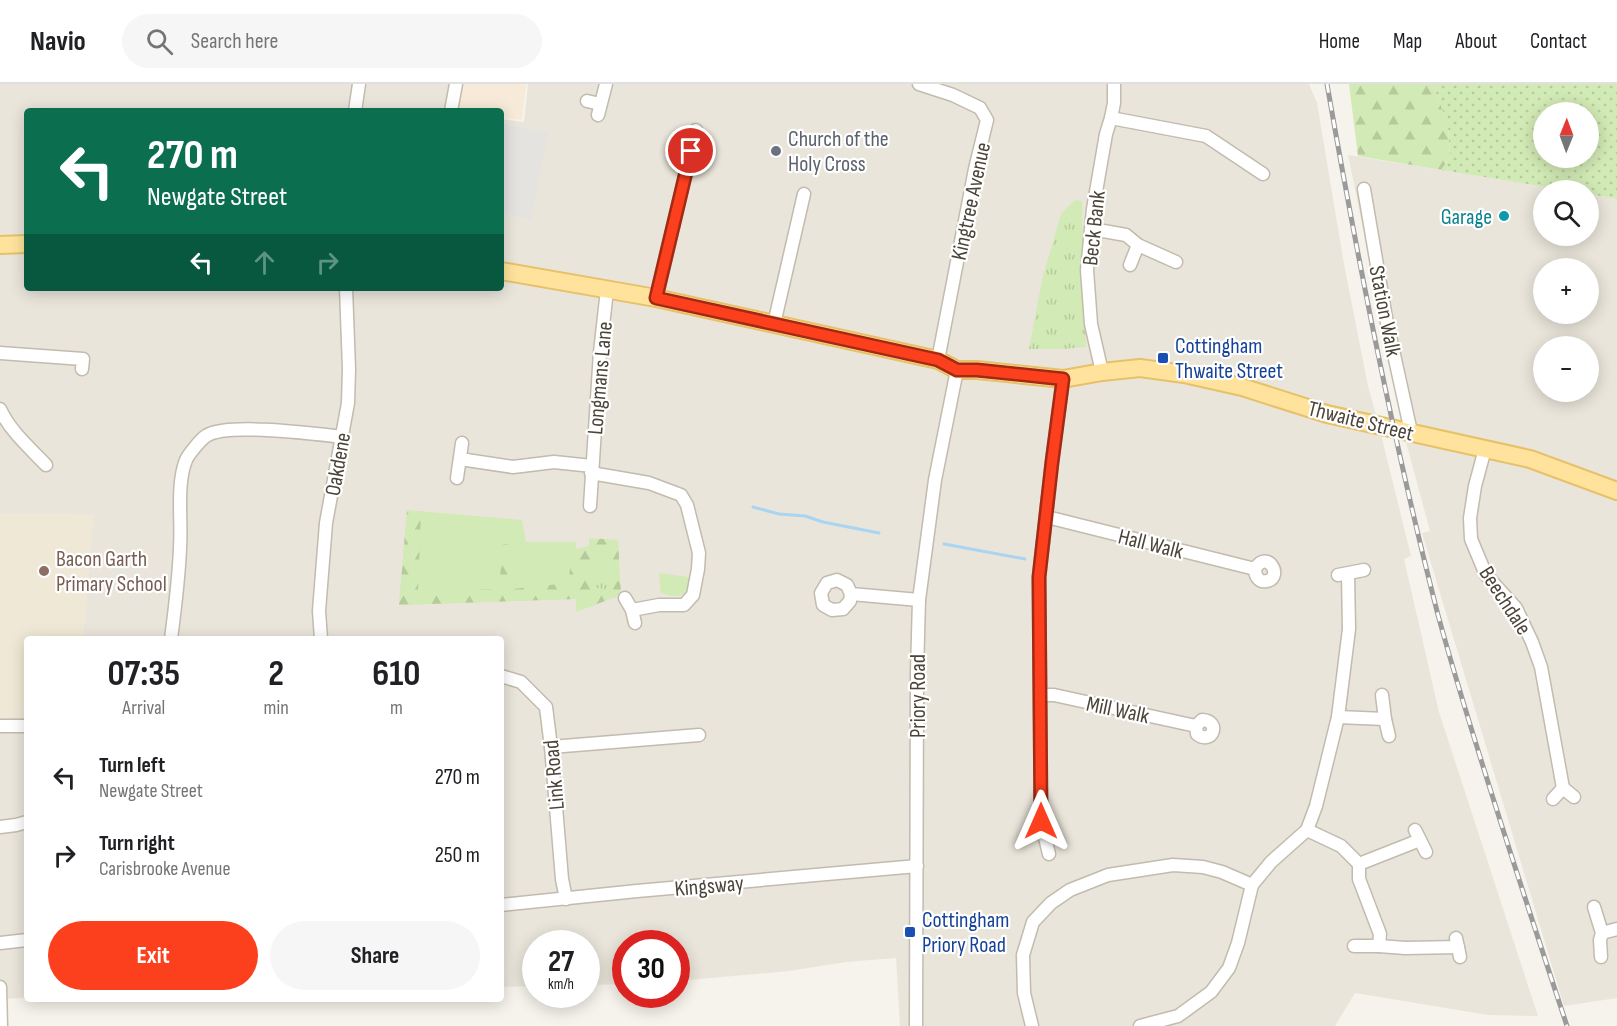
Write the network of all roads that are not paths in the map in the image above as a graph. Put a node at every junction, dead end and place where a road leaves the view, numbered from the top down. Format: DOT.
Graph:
graph roads {
  1 [pos="359,84"];
  2 [pos="456,84"];
  3 [pos="606,84"];
  4 [pos="919,84"];
  5 [pos="1114,84"];
  6 [pos="595,107"];
  7 [pos="355,108"];
  8 [pos="452,108"];
  9 [pos="1111,118"];
  10 [pos="696,130"];
  11 [pos="1263,174"];
  12 [pos="1364,189"];
  13 [pos="804,194"];
  14 [pos="1092,229"];
  15 [pos="24,244"];
  16 [pos="0,245"];
  17 [pos="1138,245"];
  18 [pos="1176,262"];
  19 [pos="1130,265"];
  20 [pos="504,272"];
  21 [pos="607,290"];
  22 [pos="346,291"];
  23 [pos="656,298"];
  24 [pos="774,324"];
  25 [pos="0,353"];
  26 [pos="938,360"];
  27 [pos="82,369"];
  28 [pos="957,370"];
  29 [pos="1102,372"];
  30 [pos="1063,379"];
  31 [pos="0,409"];
  32 [pos="1411,432"];
  33 [pos="343,437"];
  34 [pos="462,443"];
  35 [pos="1485,449"];
  36 [pos="460,459"];
  37 [pos="46,465"];
  38 [pos="591,469"];
  39 [pos="457,478"];
  40 [pos="1617,491"];
  41 [pos="590,506"];
  42 [pos="1047,517"];
  43 [pos="1255,568"];
  44 [pos="1364,570"];
  45 [pos="851,594"];
  46 [pos="625,598"];
  47 [pos="919,600"];
  48 [pos="632,610"];
  49 [pos="635,623"];
  50 [pos="171,636"];
  51 [pos="321,636"];
  52 [pos="504,677"];
  53 [pos="1041,695"];
  54 [pos="1382,695"];
  55 [pos="1338,717"];
  56 [pos="1384,719"];
  57 [pos="0,726"];
  58 [pos="24,726"];
  59 [pos="1196,726"];
  60 [pos="699,735"];
  61 [pos="1389,736"];
  62 [pos="551,747"];
  63 [pos="1563,788"];
  64 [pos="1574,797"];
  65 [pos="1553,799"];
  66 [pos="24,823"];
  67 [pos="0,827"];
  68 [pos="1307,830"];
  69 [pos="1426,852"];
  70 [pos="1049,854"];
  71 [pos="1359,864"];
  72 [pos="917,866"];
  73 [pos="1252,885"];
  74 [pos="566,899"];
  75 [pos="504,905"];
  76 [pos="1594,907"];
  77 [pos="1617,929"];
  78 [pos="1602,933"];
  79 [pos="24,940"];
  80 [pos="0,943"];
  81 [pos="1354,946"];
  82 [pos="1379,946"];
  83 [pos="1458,947"];
  84 [pos="1601,957"];
  85 [pos="0,987"];
  86 [pos="0,1026"];
  87 [pos="916,1026"];
  88 [pos="1032,1026"];
  89 [pos="1140,1026"];
  1 -- 7 [label="street"];
  2 -- 8 [label="street"];
  3 -- 6 [label="street"];
  4 -- 26 [label="street, Kingtree Avenue"];
  5 -- 9 [label="street, Beck Bank"];
  9 -- 11 [label="street"];
  9 -- 14 [label="street, Beck Bank"];
  10 -- 23 [label="street"];
  12 -- 32 [label="street, Station Walk"];
  13 -- 24 [label="street"];
  14 -- 17 [label="street"];
  14 -- 29 [label="street, Beck Bank"];
  15 -- 16 [label="main road"];
  17 -- 18 [label="street"];
  17 -- 19 [label="street"];
  20 -- 21 [label="main road"];
  21 -- 23 [label="main road"];
  21 -- 38 [label="street, Longmans Lane"];
  22 -- 33 [label="street, Oakdene"];
  23 -- 24 [label="main road"];
  24 -- 26 [label="main road"];
  25 -- 27 [label="street"];
  26 -- 28 [label="main road"];
  28 -- 30 [label="main road, Thwaite Street"];
  28 -- 47 [label="street, Priory Road"];
  29 -- 30 [label="main road, Thwaite Street"];
  29 -- 32 [label="main road, Thwaite Street"];
  30 -- 42 [label="street"];
  31 -- 37 [label="street"];
  32 -- 35 [label="main road, Thwaite Street"];
  33 -- 50 [label="street"];
  33 -- 51 [label="street, Oakdene"];
  34 -- 36 [label="street"];
  35 -- 40 [label="main road, Thwaite Street"];
  35 -- 63 [label="street, Beechdale"];
  36 -- 38 [label="street, Longmans Lane"];
  36 -- 39 [label="street"];
  38 -- 41 [label="street, Longmans Lane"];
  38 -- 48 [label="street, Longmans Lane"];
  42 -- 43 [label="street, Hall Walk"];
  42 -- 53 [label="street"];
  44 -- 55 [label="street"];
  45 -- 47 [label="street"];
  46 -- 48 [label="street"];
  47 -- 72 [label="street, Priory Road"];
  48 -- 49 [label="street"];
  52 -- 62 [label="street, Link Road"];
  53 -- 59 [label="street, Mill Walk"];
  53 -- 70 [label="street"];
  54 -- 56 [label="street"];
  55 -- 56 [label="street"];
  55 -- 68 [label="street"];
  56 -- 61 [label="street"];
  57 -- 58 [label="street"];
  60 -- 62 [label="street"];
  62 -- 74 [label="street, Link Road"];
  63 -- 64 [label="street"];
  63 -- 65 [label="street"];
  66 -- 67 [label="street"];
  68 -- 71 [label="street"];
  68 -- 73 [label="street"];
  69 -- 71 [label="street"];
  71 -- 82 [label="street"];
  72 -- 74 [label="street, Kingsway"];
  72 -- 87 [label="street, Priory Road"];
  73 -- 88 [label="street"];
  73 -- 89 [label="street"];
  74 -- 75 [label="street, Kingsway"];
  76 -- 78 [label="street"];
  77 -- 78 [label="street"];
  78 -- 84 [label="street"];
  79 -- 80 [label="street"];
  81 -- 82 [label="street"];
  82 -- 83 [label="street"];
  85 -- 86 [label="street"];
}
